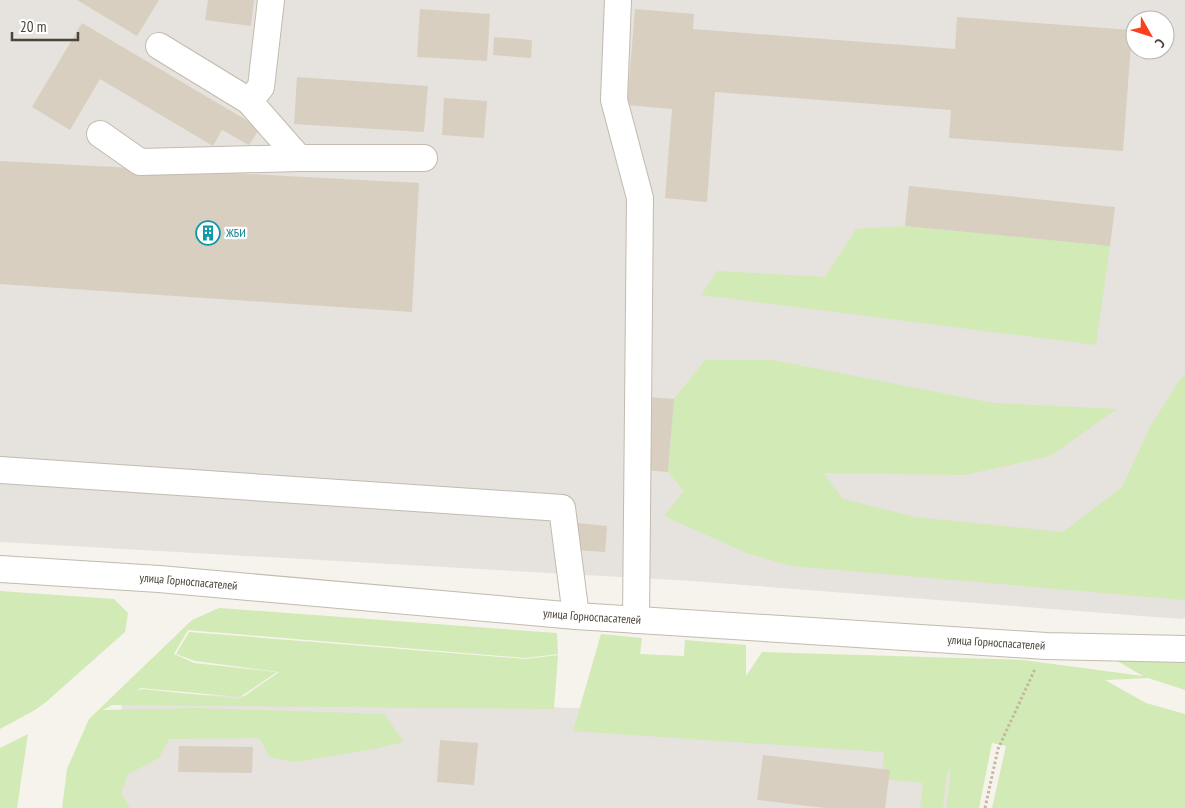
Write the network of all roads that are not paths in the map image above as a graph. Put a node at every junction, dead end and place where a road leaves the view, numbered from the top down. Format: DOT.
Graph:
graph roads {
  1 [pos="271,0"];
  2 [pos="618,0"];
  3 [pos="160,46"];
  4 [pos="249,101"];
  5 [pos="100,134"];
  6 [pos="299,158"];
  7 [pos="424,158"];
  8 [pos="0,470"];
  9 [pos="0,569"];
  10 [pos="576,616"];
  11 [pos="636,620"];
  12 [pos="1185,649"];
  1 -- 4 [label="street"];
  2 -- 11 [label="street"];
  3 -- 4 [label="street"];
  4 -- 6 [label="street"];
  5 -- 6 [label="street"];
  6 -- 7 [label="street"];
  8 -- 10 [label="street"];
  9 -- 10 [label="street, улица Горноспасателей"];
  10 -- 11 [label="street, улица Горноспасателей"];
  11 -- 12 [label="street, улица Горноспасателей"];
}
